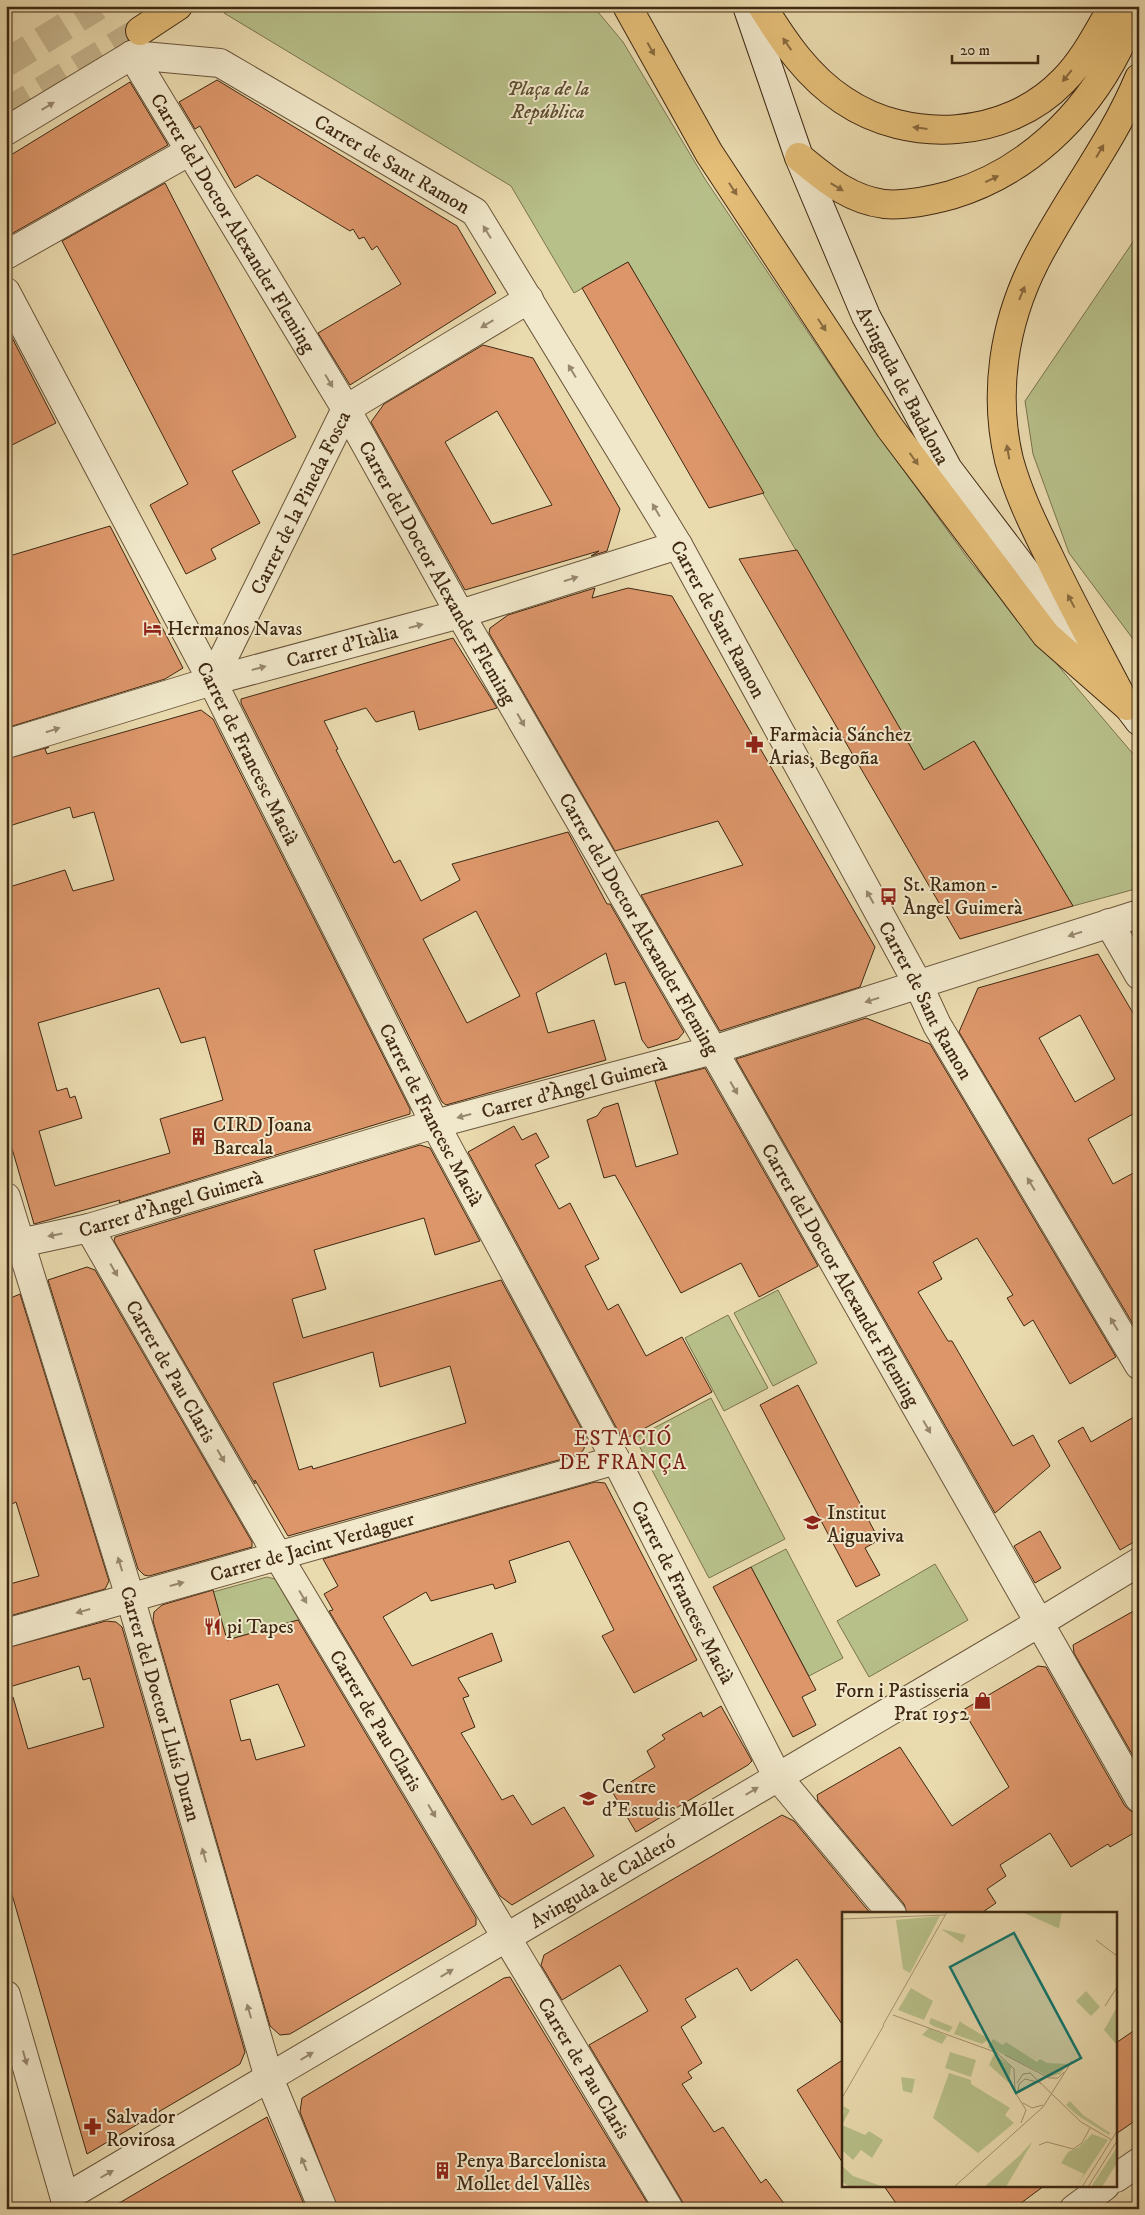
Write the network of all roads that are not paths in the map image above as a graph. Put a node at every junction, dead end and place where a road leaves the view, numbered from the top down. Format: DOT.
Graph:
graph roads {
  1 [pos="178,6"];
  2 [pos="627,6"];
  3 [pos="747,6"];
  4 [pos="762,6"];
  5 [pos="1114,6"];
  6 [pos="1134,6"];
  7 [pos="136,43"];
  8 [pos="1139,78"];
  9 [pos="6,131"];
  10 [pos="190,151"];
  11 [pos="798,157"];
  12 [pos="6,255"];
  13 [pos="6,292"];
  14 [pos="529,299"];
  15 [pos="346,409"];
  16 [pos="678,545"];
  17 [pos="460,614"];
  18 [pos="212,681"];
  19 [pos="1133,714"];
  20 [pos="6,744"];
  21 [pos="1139,914"];
  22 [pos="1109,922"];
  23 [pos="1139,975"];
  24 [pos="919,986"];
  25 [pos="713,1050"];
  26 [pos="435,1124"];
  27 [pos="6,1197"];
  28 [pos="89,1228"];
  29 [pos="13,1244"];
  30 [pos="1139,1366"];
  31 [pos="616,1460"];
  32 [pos="278,1556"];
  33 [pos="1139,1562"];
  34 [pos="130,1597"];
  35 [pos="1040,1623"];
  36 [pos="6,1633"];
  37 [pos="777,1776"];
  38 [pos="1139,1798"];
  39 [pos="890,1912"];
  40 [pos="508,1936"];
  41 [pos="6,1995"];
  42 [pos="269,2078"];
  43 [pos="1139,2162"];
  44 [pos="1118,2177"];
  45 [pos="1102,2188"];
  46 [pos="66,2204"];
  47 [pos="323,2209"];
  48 [pos="669,2209"];
  49 [pos="1074,2209"];
  1 -- 7 [label="highway"];
  2 -- 19 [label="highway, one-way"];
  3 -- 11 [label="street, Avinguda de Badalona"];
  5 -- 4 [label="highway, one-way"];
  11 -- 6 [label="highway, one-way"];
  9 -- 7 [label="street, one-way"];
  7 -- 10 [label="street, Carrer del Doctor Alexander Fleming"];
  14 -- 7 [label="street, Carrer de Sant Ramon, one-way"];
  19 -- 8 [label="highway, one-way"];
  10 -- 12 [label="street"];
  10 -- 15 [label="street, Carrer del Doctor Alexander Fleming, one-way"];
  11 -- 19 [label="street, Avinguda de Badalona"];
  13 -- 18 [label="street, Carrer de Francesc Macià"];
  14 -- 15 [label="street, Carrer de la Pineda Fosca, one-way"];
  16 -- 14 [label="street, Carrer de Sant Ramon, one-way"];
  15 -- 17 [label="street, Carrer del Doctor Alexander Fleming"];
  15 -- 18 [label="street, Carrer de la Pineda Fosca"];
  17 -- 16 [label="street, Carrer d'Itàlia, one-way"];
  24 -- 16 [label="street, Carrer de Sant Ramon, one-way"];
  18 -- 17 [label="street, Carrer d'Itàlia, one-way"];
  17 -- 25 [label="street, Carrer del Doctor Alexander Fleming, one-way"];
  20 -- 18 [label="street, Carrer d'Itàlia, one-way"];
  18 -- 26 [label="street, Carrer de Francesc Macià"];
  21 -- 22 [label="street, Carrer d'Àngel Guimerà"];
  22 -- 23 [label="street"];
  22 -- 24 [label="street, Carrer d'Àngel Guimerà, one-way"];
  24 -- 25 [label="street, Carrer d'Àngel Guimerà, one-way"];
  30 -- 24 [label="street, Carrer de Sant Ramon, one-way"];
  25 -- 26 [label="street, Carrer d'Àngel Guimerà, one-way"];
  25 -- 35 [label="street, Carrer del Doctor Alexander Fleming, one-way"];
  26 -- 28 [label="street, Carrer d'Àngel Guimerà"];
  26 -- 31 [label="street, Carrer de Francesc Macià"];
  27 -- 29 [label="street, Carrer del Doctor Lluís Duran"];
  28 -- 29 [label="street, Carrer d'Àngel Guimerà, one-way"];
  28 -- 32 [label="street, Carrer de Pau Claris, one-way"];
  34 -- 29 [label="street, Carrer del Doctor Lluís Duran, one-way"];
  31 -- 32 [label="street, Carrer de Jacint Verdaguer"];
  31 -- 37 [label="street, Carrer de Francesc Macià"];
  34 -- 32 [label="street, Carrer de Jacint Verdaguer, one-way"];
  32 -- 40 [label="street, Carrer de Pau Claris, one-way"];
  33 -- 35 [label="street, Avinguda de Calderó"];
  34 -- 36 [label="street, Carrer de Jacint Verdaguer, one-way"];
  42 -- 34 [label="street, Carrer del Doctor Lluís Duran, one-way"];
  35 -- 37 [label="street, Avinguda de Calderó"];
  35 -- 38 [label="street, Carrer del Doctor Alexander Fleming"];
  37 -- 39 [label="street, Carrer de Francesc Macià"];
  40 -- 37 [label="street, Avinguda de Calderó, one-way"];
  42 -- 40 [label="street, Avinguda de Calderó, one-way"];
  40 -- 48 [label="street, Carrer de Pau Claris"];
  41 -- 46 [label="street, one-way"];
  46 -- 42 [label="street, Avinguda de Calderó, one-way"];
  47 -- 42 [label="street, Carrer del Doctor Lluís Duran, one-way"];
  43 -- 44 [label="street"];
  45 -- 49 [label="street"];
}
